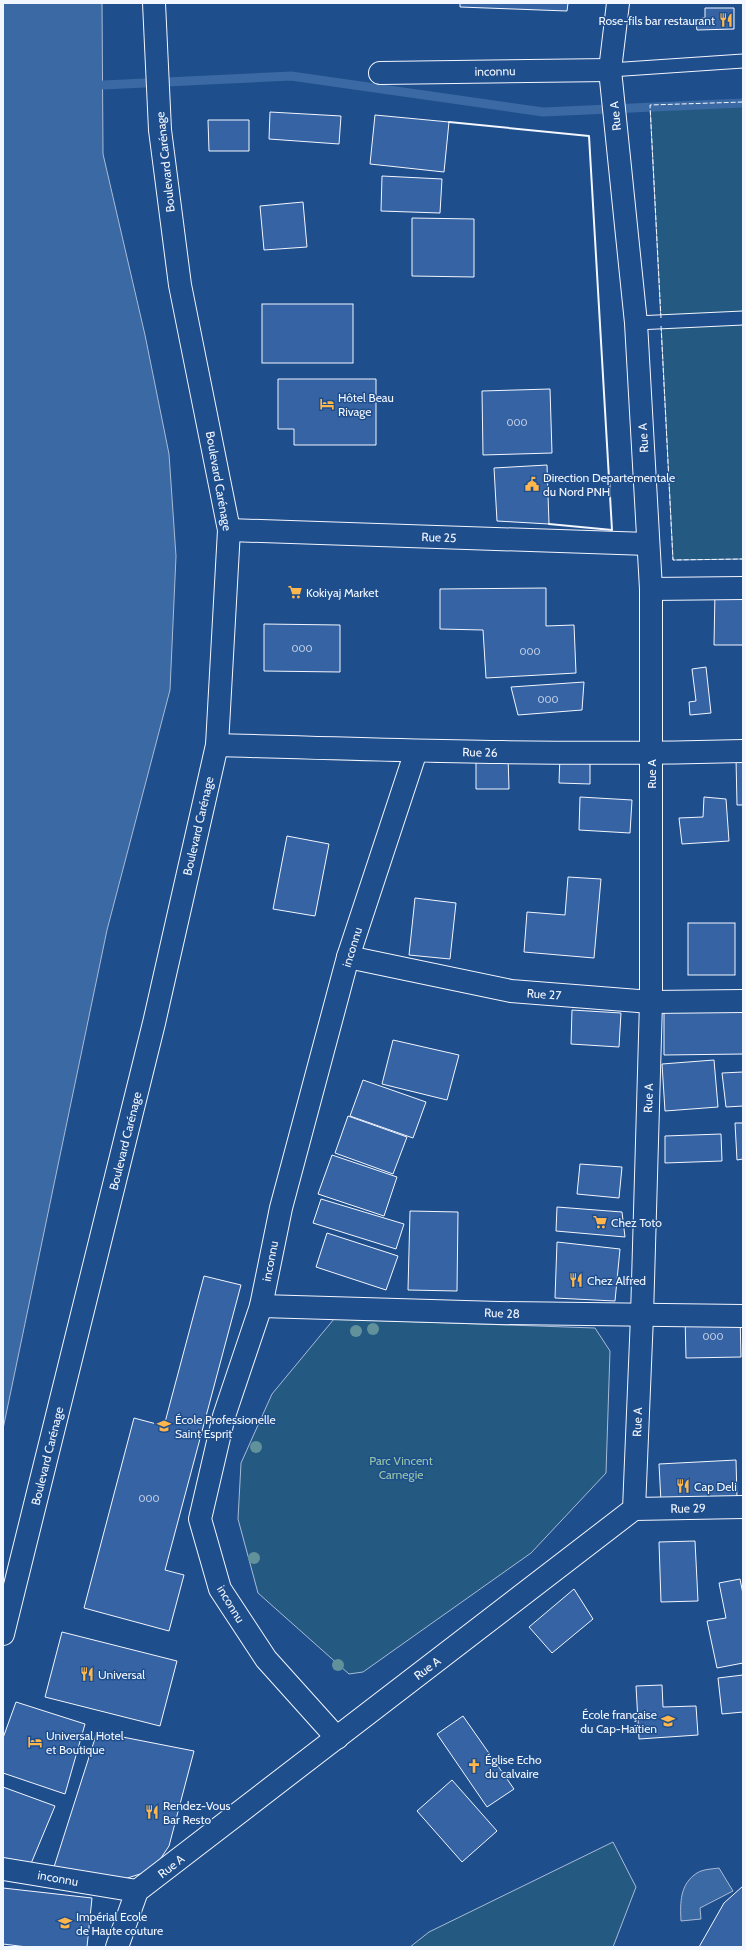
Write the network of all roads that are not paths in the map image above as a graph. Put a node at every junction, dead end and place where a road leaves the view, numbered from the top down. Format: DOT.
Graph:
graph roads {
  1 [pos="154,3"];
  2 [pos="618,3"];
  3 [pos="743,61"];
  4 [pos="610,70"];
  5 [pos="380,73"];
  6 [pos="743,318"];
  7 [pos="636,323"];
  8 [pos="229,530"];
  9 [pos="648,544"];
  10 [pos="743,588"];
  11 [pos="651,589"];
  12 [pos="217,744"];
  13 [pos="416,751"];
  14 [pos="743,751"];
  15 [pos="651,754"];
  16 [pos="348,957"];
  17 [pos="743,1001"];
  18 [pos="651,1002"];
  19 [pos="261,1306"];
  20 [pos="642,1316"];
  21 [pos="743,1316"];
  22 [pos="743,1507"];
  23 [pos="634,1509"];
  24 [pos="3,1634"];
  25 [pos="337,1738"];
  26 [pos="3,1869"];
  27 [pos="137,1891"];
  28 [pos="117,1947"];
  1 -- 8 [label="street, Boulevard Carénage"];
  2 -- 4 [label="street, Rue A"];
  3 -- 4 [label="lane"];
  4 -- 5 [label="street, inconnu"];
  4 -- 7 [label="street, Rue A"];
  6 -- 7 [label="lane"];
  7 -- 9 [label="street, Rue A"];
  8 -- 9 [label="street, Rue 25"];
  8 -- 12 [label="street, Boulevard Carénage"];
  9 -- 11 [label="street, Rue A"];
  10 -- 11 [label="street"];
  11 -- 15 [label="street, Rue A"];
  12 -- 13 [label="street, Rue 26"];
  12 -- 24 [label="street, Boulevard Carénage"];
  13 -- 15 [label="street, Rue 26"];
  13 -- 16 [label="street, inconnu"];
  14 -- 15 [label="street, Rue 26"];
  15 -- 18 [label="street, Rue A"];
  16 -- 18 [label="street, Rue 27"];
  16 -- 19 [label="street, inconnu"];
  17 -- 18 [label="street, Rue 27"];
  18 -- 20 [label="street, Rue A"];
  19 -- 20 [label="street, Rue 28"];
  19 -- 25 [label="street, inconnu"];
  20 -- 21 [label="street, Rue 28"];
  20 -- 23 [label="street, Rue A"];
  22 -- 23 [label="street, Rue 29"];
  23 -- 25 [label="street, Rue A"];
  25 -- 27 [label="street, Rue A"];
  26 -- 27 [label="street, inconnu"];
  27 -- 28 [label="street"];
}
